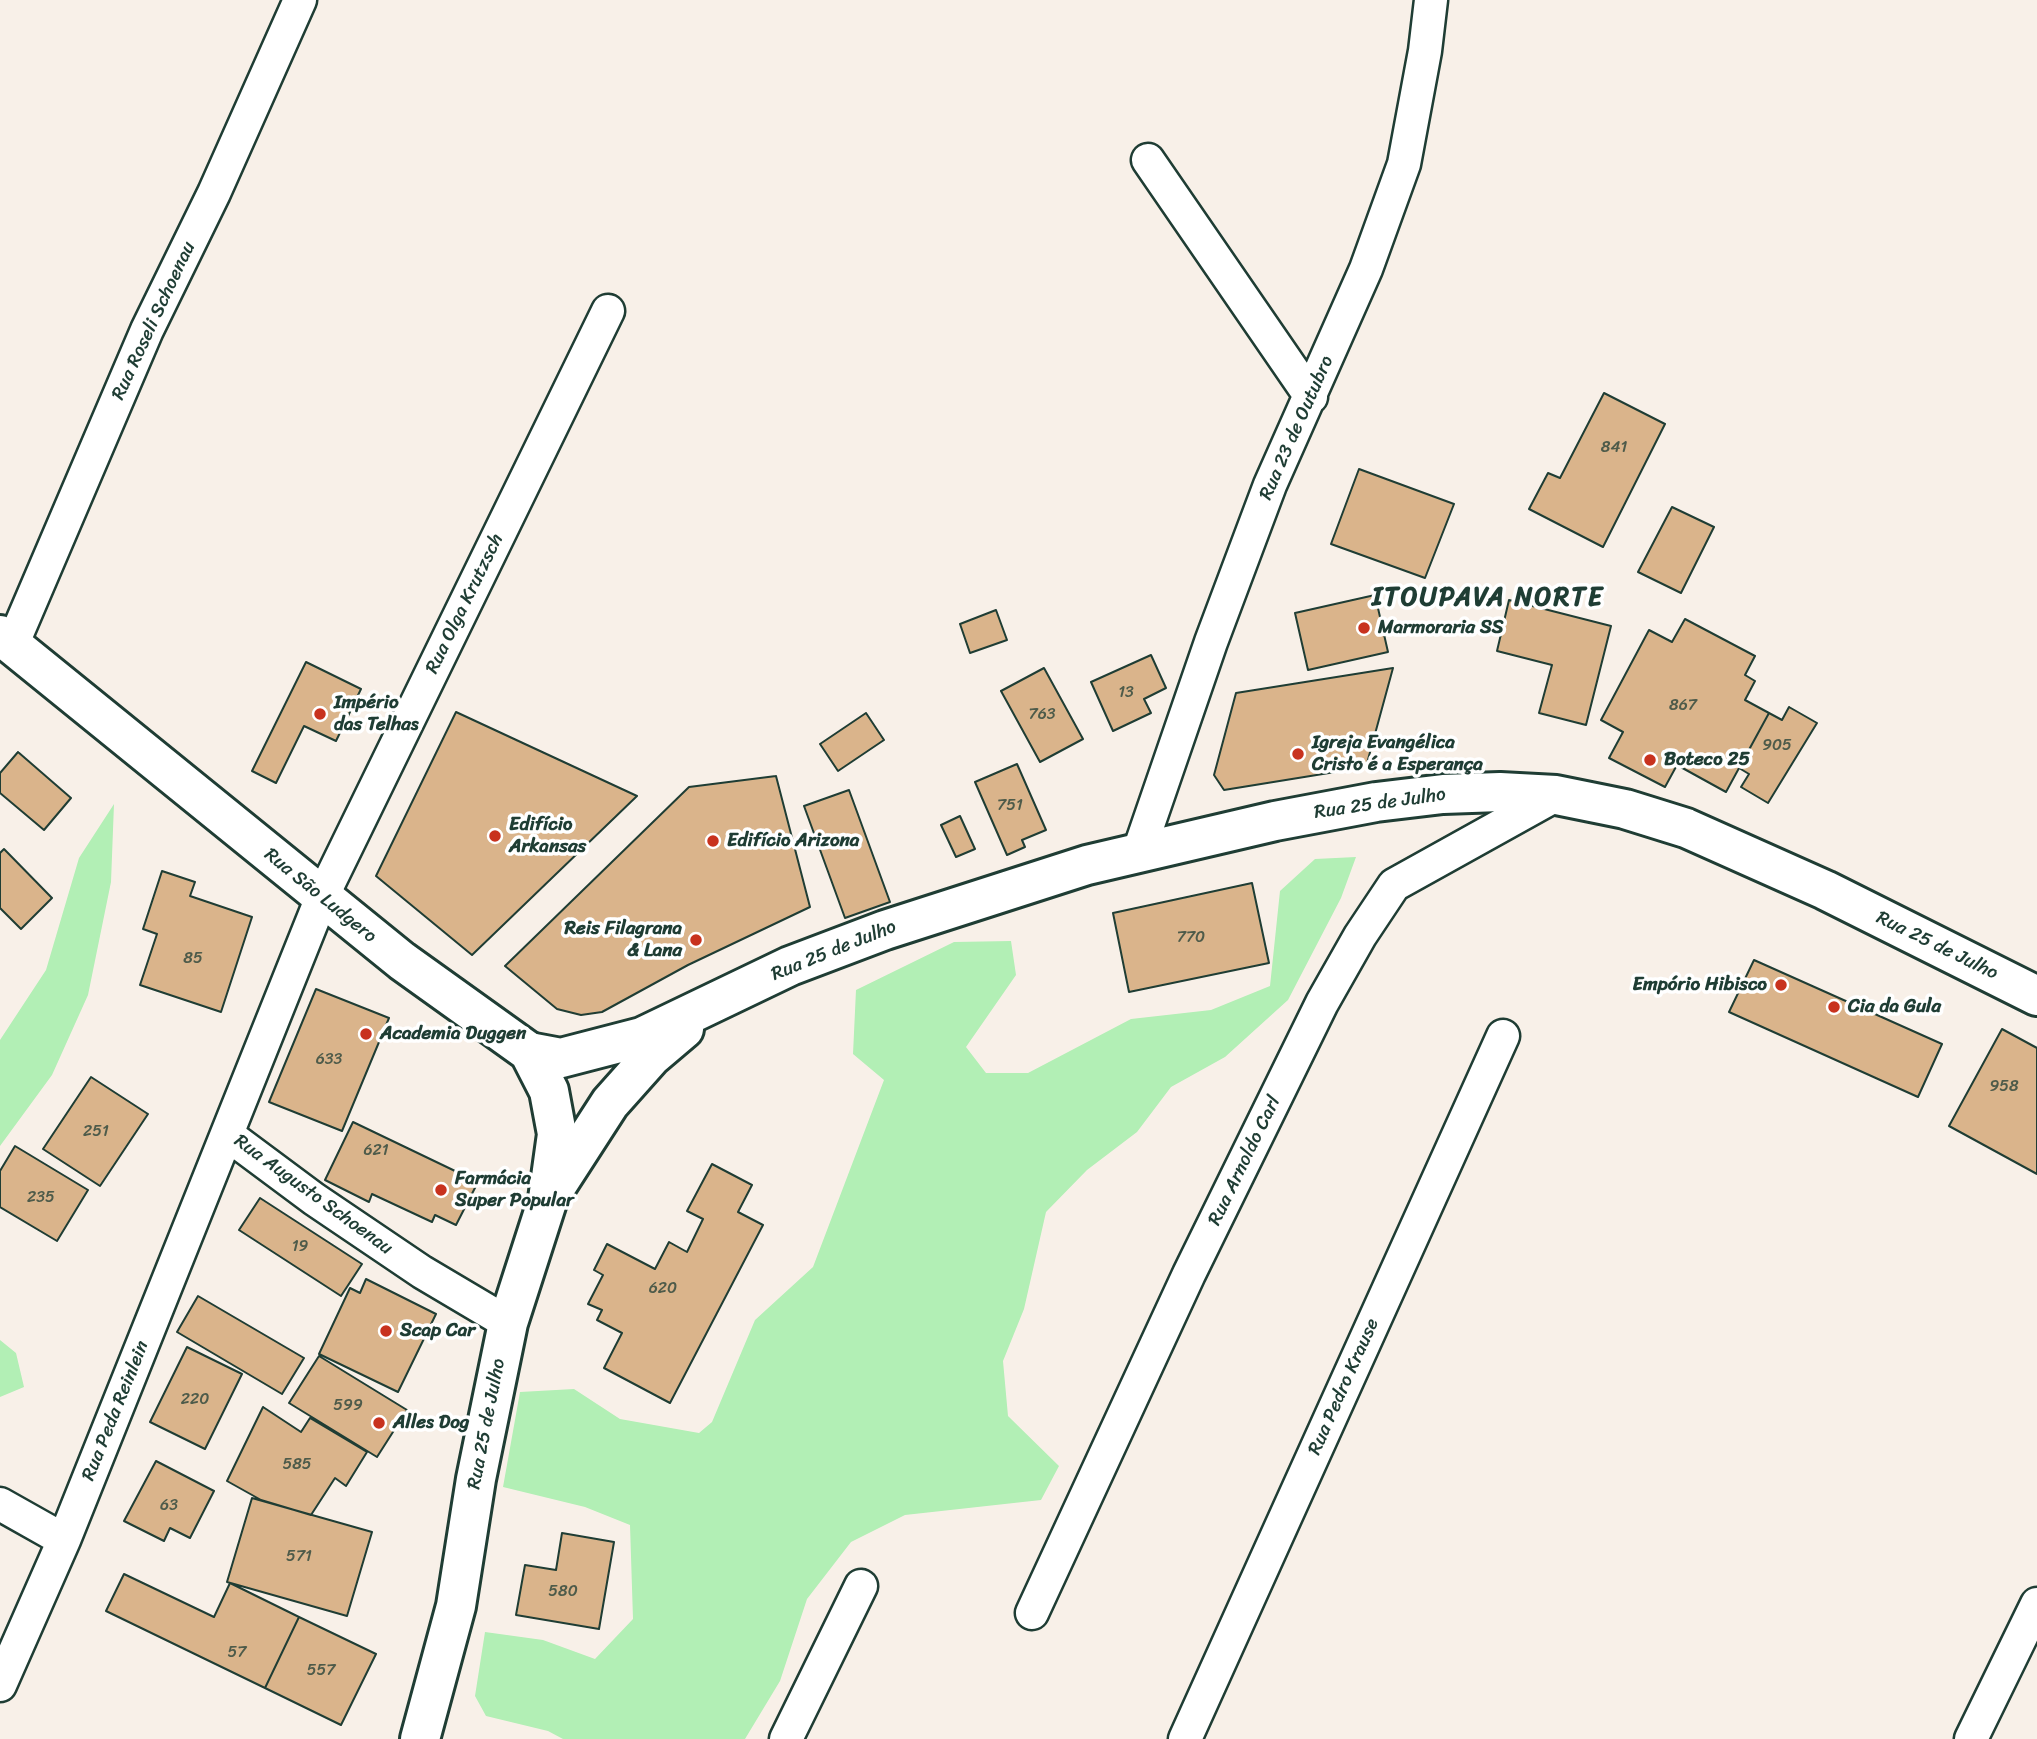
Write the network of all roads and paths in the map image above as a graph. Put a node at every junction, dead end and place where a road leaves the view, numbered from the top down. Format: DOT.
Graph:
graph roads {
  1 [pos="299,0"];
  2 [pos="1432,0"];
  3 [pos="1148,160"];
  4 [pos="608,312"];
  5 [pos="1311,397"];
  6 [pos="6,639"];
  7 [pos="1556,795"];
  8 [pos="1139,851"];
  9 [pos="322,897"];
  10 [pos="2037,996"];
  11 [pos="713,1005"];
  12 [pos="1503,1036"];
  13 [pos="528,1052"];
  14 [pos="228,1135"];
  15 [pos="548,1199"];
  16 [pos="508,1323"];
  17 [pos="0,1504"];
  18 [pos="64,1540"];
  19 [pos="860,1586"];
  20 [pos="2037,1604"];
  21 [pos="1032,1613"];
  22 [pos="0,1685"];
  23 [pos="420,1739"];
  24 [pos="786,1739"];
  25 [pos="1185,1739"];
  26 [pos="1971,1739"];
  1 -- 6 [label="street, Rua Roseli Schoenau"];
  2 -- 5 [label="street, Rua 23 de Outubro"];
  3 -- 5 [label="street"];
  4 -- 9 [label="street, Rua Olga Krutzsch"];
  5 -- 8 [label="street, Rua 23 de Outubro"];
  6 -- 9 [label="main road, Rua São Ludgero"];
  7 -- 8 [label="main road, Rua 25 de Julho"];
  7 -- 10 [label="main road, Rua 25 de Julho"];
  7 -- 21 [label="street, Rua Arnoldo Carl"];
  8 -- 11 [label="main road, Rua 25 de Julho"];
  9 -- 13 [label="main road, Rua São Ludgero"];
  9 -- 14 [label="street, Rua Augusto Schoenau"];
  11 -- 13 [label="main road, Rua 25 de Julho"];
  11 -- 15 [label="main road, Rua 25 de Julho"];
  12 -- 25 [label="street, Rua Pedro Krause"];
  13 -- 15 [label="main road, Rua São Ludgero"];
  14 -- 16 [label="street, Rua Augusto Schoenau"];
  14 -- 18 [label="street, Rua Peda Reinlein"];
  15 -- 16 [label="main road, Rua 25 de Julho"];
  16 -- 23 [label="main road, Rua 25 de Julho"];
  17 -- 18 [label="street"];
  18 -- 22 [label="street, Rua Peda Reinlein"];
  19 -- 24 [label="street"];
  20 -- 26 [label="street"];
}
